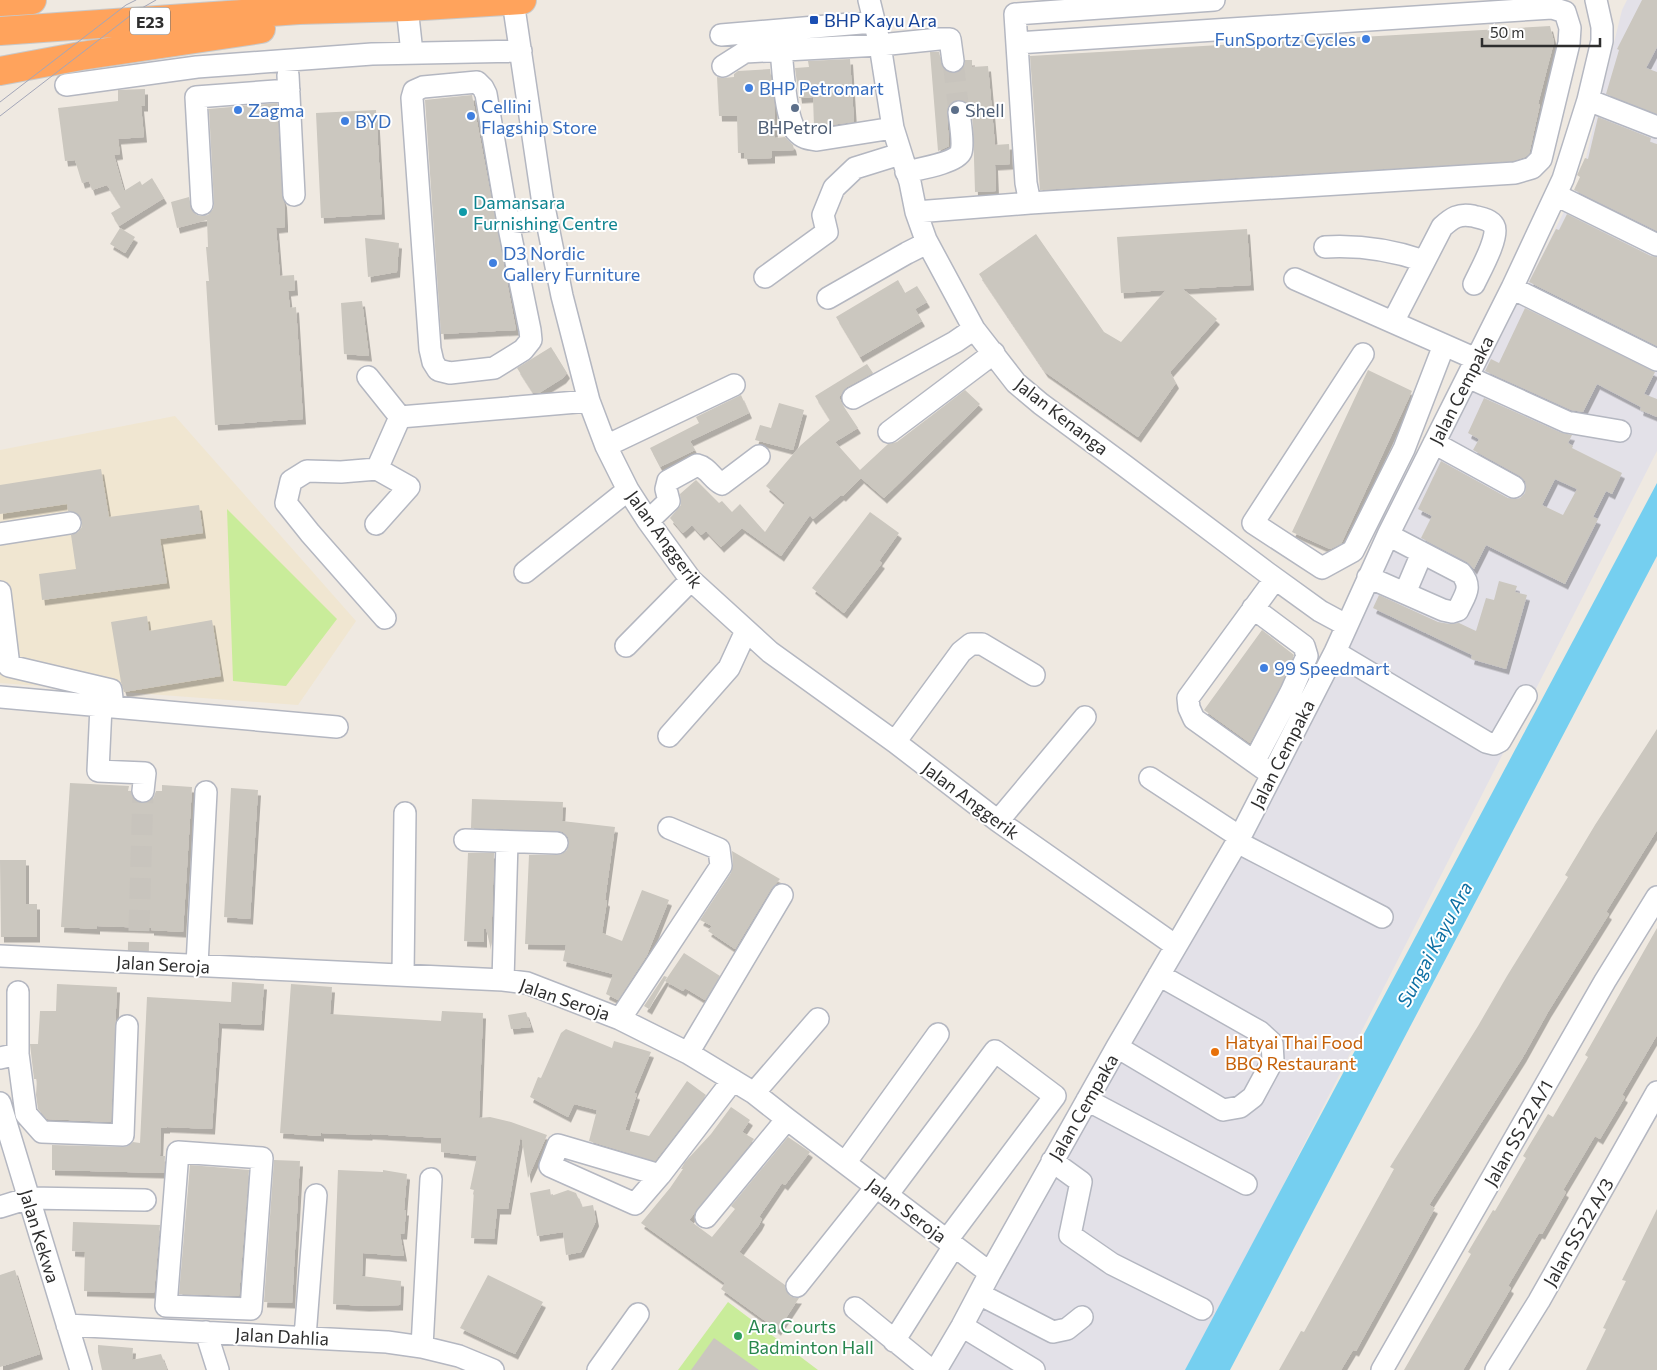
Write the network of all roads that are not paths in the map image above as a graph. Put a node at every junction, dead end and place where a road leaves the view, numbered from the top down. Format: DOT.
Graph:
graph roads {
  1 [pos="32,0"];
  2 [pos="513,0"];
  3 [pos="522,0"];
  4 [pos="869,0"];
  5 [pos="1214,0"];
  6 [pos="1596,0"];
  7 [pos="1609,0"];
  8 [pos="0,2"];
  9 [pos="407,7"];
  10 [pos="299,10"];
  11 [pos="873,22"];
  12 [pos="1602,27"];
  13 [pos="0,31"];
  14 [pos="721,35"];
  15 [pos="1017,43"];
  16 [pos="880,45"];
  17 [pos="781,50"];
  18 [pos="521,51"];
  19 [pos="412,53"];
  20 [pos="287,60"];
  21 [pos="953,61"];
  22 [pos="723,66"];
  23 [pos="0,71"];
  24 [pos="1559,82"];
  25 [pos="66,85"];
  26 [pos="289,90"];
  27 [pos="1583,103"];
  28 [pos="1553,107"];
  29 [pos="959,112"];
  30 [pos="1657,127"];
  31 [pos="893,128"];
  32 [pos="903,163"];
  33 [pos="294,195"];
  34 [pos="1556,195"];
  35 [pos="1030,203"];
  36 [pos="202,204"];
  37 [pos="916,212"];
  38 [pos="546,218"];
  39 [pos="508,223"];
  40 [pos="927,243"];
  41 [pos="1657,245"];
  42 [pos="1325,247"];
  43 [pos="1424,261"];
  44 [pos="765,277"];
  45 [pos="1295,278"];
  46 [pos="1474,284"];
  47 [pos="1512,288"];
  48 [pos="828,298"];
  49 [pos="1393,322"];
  50 [pos="974,329"];
  51 [pos="1444,345"];
  52 [pos="994,353"];
  53 [pos="1363,354"];
  54 [pos="1657,360"];
  55 [pos="1472,368"];
  56 [pos="368,376"];
  57 [pos="734,385"];
  58 [pos="853,398"];
  59 [pos="589,401"];
  60 [pos="400,417"];
  61 [pos="1620,431"];
  62 [pos="889,432"];
  63 [pos="1434,443"];
  64 [pos="606,446"];
  65 [pos="759,456"];
  66 [pos="377,469"];
  67 [pos="1514,487"];
  68 [pos="628,490"];
  69 [pos="648,521"];
  70 [pos="70,523"];
  71 [pos="376,524"];
  72 [pos="0,534"];
  73 [pos="1388,535"];
  74 [pos="1284,544"];
  75 [pos="1422,553"];
  76 [pos="525,572"];
  77 [pos="1270,575"];
  78 [pos="1368,577"];
  79 [pos="691,580"];
  80 [pos="0,592"];
  81 [pos="1405,593"];
  82 [pos="1253,608"];
  83 [pos="386,618"];
  84 [pos="1346,625"];
  85 [pos="746,630"];
  86 [pos="626,646"];
  87 [pos="1335,652"];
  88 [pos="1034,675"];
  89 [pos="1526,696"];
  90 [pos="0,697"];
  91 [pos="107,706"];
  92 [pos="1085,717"];
  93 [pos="337,727"];
  94 [pos="669,736"];
  95 [pos="896,742"];
  96 [pos="1254,762"];
  97 [pos="1271,774"];
  98 [pos="1150,778"];
  99 [pos="144,791"];
  100 [pos="206,792"];
  101 [pos="406,813"];
  102 [pos="998,821"];
  103 [pos="669,828"];
  104 [pos="1239,839"];
  105 [pos="465,840"];
  106 [pos="507,842"];
  107 [pos="557,843"];
  108 [pos="782,894"];
  109 [pos="1657,897"];
  110 [pos="1382,917"];
  111 [pos="1176,946"];
  112 [pos="0,956"];
  113 [pos="197,965"];
  114 [pos="403,975"];
  115 [pos="1159,975"];
  116 [pos="503,980"];
  117 [pos="18,992"];
  118 [pos="818,1018"];
  119 [pos="620,1019"];
  120 [pos="127,1026"];
  121 [pos="938,1034"];
  122 [pos="1117,1047"];
  123 [pos="688,1053"];
  124 [pos="9,1056"];
  125 [pos="733,1080"];
  126 [pos="754,1092"];
  127 [pos="1657,1092"];
  128 [pos="1087,1100"];
  129 [pos="0,1103"];
  130 [pos="788,1120"];
  131 [pos="1052,1161"];
  132 [pos="845,1163"];
  133 [pos="660,1175"];
  134 [pos="431,1179"];
  135 [pos="1246,1184"];
  136 [pos="882,1191"];
  137 [pos="316,1195"];
  138 [pos="29,1198"];
  139 [pos="145,1200"];
  140 [pos="0,1207"];
  141 [pos="706,1217"];
  142 [pos="951,1243"];
  143 [pos="990,1273"];
  144 [pos="797,1286"];
  145 [pos="979,1294"];
  146 [pos="855,1308"];
  147 [pos="214,1309"];
  148 [pos="237,1309"];
  149 [pos="1202,1309"];
  150 [pos="638,1314"];
  151 [pos="1082,1317"];
  152 [pos="67,1325"];
  153 [pos="962,1326"];
  154 [pos="210,1332"];
  155 [pos="236,1333"];
  156 [pos="305,1337"];
  157 [pos="894,1341"];
  158 [pos="422,1347"];
  159 [pos="81,1370"];
  160 [pos="218,1370"];
  161 [pos="493,1370"];
  162 [pos="598,1370"];
  163 [pos="931,1370"];
  164 [pos="936,1370"];
  165 [pos="1034,1370"];
  166 [pos="1382,1370"];
  167 [pos="1496,1370"];
  1 -- 8 [label="highway"];
  2 -- 3 [label="highway, E23"];
  2 -- 9 [label="highway, E23"];
  2 -- 18 [label="street, Jalan Anggerik"];
  4 -- 11 [label="street, Jalan Kenanga"];
  5 -- 15 [label="street"];
  6 -- 12 [label="street, Jalan Cempaka"];
  7 -- 12 [label="street, Jalan Cempaka"];
  9 -- 10 [label="highway, E23"];
  9 -- 19 [label="street"];
  10 -- 13 [label="highway, E23"];
  10 -- 23 [label="highway"];
  11 -- 14 [label="street"];
  11 -- 16 [label="street, Jalan Kenanga"];
  12 -- 27 [label="street, Jalan Cempaka"];
  15 -- 24 [label="street"];
  15 -- 35 [label="street"];
  16 -- 17 [label="street"];
  16 -- 21 [label="street"];
  16 -- 31 [label="street, Jalan Kenanga"];
  17 -- 22 [label="street"];
  17 -- 31 [label="street"];
  18 -- 19 [label="street"];
  18 -- 38 [label="street, Jalan Anggerik"];
  19 -- 20 [label="street"];
  20 -- 25 [label="street"];
  20 -- 26 [label="street"];
  24 -- 27 [label="street"];
  24 -- 28 [label="street"];
  26 -- 33 [label="street"];
  26 -- 36 [label="street"];
  27 -- 28 [label="street"];
  27 -- 30 [label="street"];
  27 -- 34 [label="street, Jalan Cempaka"];
  28 -- 35 [label="street"];
  29 -- 32 [label="street"];
  31 -- 32 [label="street, Jalan Kenanga"];
  32 -- 37 [label="street, Jalan Kenanga"];
  32 -- 44 [label="street"];
  34 -- 41 [label="street"];
  34 -- 47 [label="street, Jalan Cempaka"];
  35 -- 37 [label="street"];
  37 -- 40 [label="street, Jalan Kenanga"];
  38 -- 39 [label="street"];
  38 -- 59 [label="street, Jalan Anggerik"];
  39 -- 39 [label="street"];
  40 -- 48 [label="street"];
  40 -- 50 [label="street, Jalan Kenanga"];
  42 -- 43 [label="street"];
  43 -- 46 [label="street"];
  43 -- 49 [label="street"];
  45 -- 49 [label="street"];
  47 -- 54 [label="street"];
  47 -- 55 [label="street, Jalan Cempaka"];
  49 -- 51 [label="street"];
  50 -- 52 [label="street, Jalan Kenanga"];
  50 -- 58 [label="street"];
  51 -- 55 [label="street"];
  51 -- 74 [label="street"];
  52 -- 62 [label="street"];
  52 -- 77 [label="street, Jalan Kenanga"];
  53 -- 74 [label="street"];
  55 -- 61 [label="street"];
  55 -- 63 [label="street, Jalan Cempaka"];
  56 -- 60 [label="street"];
  57 -- 64 [label="street"];
  59 -- 60 [label="street"];
  59 -- 64 [label="street, Jalan Anggerik"];
  60 -- 66 [label="street"];
  63 -- 67 [label="street"];
  63 -- 73 [label="street, Jalan Cempaka"];
  64 -- 68 [label="street, Jalan Anggerik"];
  65 -- 69 [label="street"];
  66 -- 71 [label="street"];
  66 -- 83 [label="street"];
  68 -- 69 [label="street, Jalan Anggerik"];
  68 -- 76 [label="street"];
  69 -- 79 [label="street, Jalan Anggerik"];
  70 -- 72 [label="street"];
  73 -- 75 [label="street"];
  73 -- 78 [label="street, Jalan Cempaka"];
  74 -- 77 [label="street"];
  75 -- 81 [label="street"];
  75 -- 81 [label="street"];
  77 -- 82 [label="street"];
  77 -- 84 [label="street, Jalan Kenanga"];
  78 -- 81 [label="street"];
  78 -- 84 [label="street, Jalan Cempaka"];
  79 -- 85 [label="street, Jalan Anggerik"];
  79 -- 86 [label="street"];
  80 -- 91 [label="street"];
  82 -- 96 [label="street"];
  82 -- 96 [label="street"];
  84 -- 87 [label="street, Jalan Cempaka"];
  85 -- 94 [label="street"];
  85 -- 95 [label="street, Jalan Anggerik"];
  87 -- 89 [label="street"];
  87 -- 97 [label="street, Jalan Cempaka"];
  88 -- 95 [label="street"];
  90 -- 91 [label="street"];
  91 -- 93 [label="street"];
  91 -- 99 [label="street"];
  92 -- 102 [label="street"];
  95 -- 102 [label="street, Jalan Anggerik"];
  96 -- 97 [label="street"];
  97 -- 104 [label="street, Jalan Cempaka"];
  98 -- 104 [label="street"];
  100 -- 113 [label="street"];
  101 -- 114 [label="street"];
  102 -- 111 [label="street, Jalan Anggerik"];
  103 -- 119 [label="street"];
  104 -- 110 [label="street"];
  104 -- 111 [label="street, Jalan Cempaka"];
  105 -- 106 [label="street"];
  106 -- 107 [label="street"];
  106 -- 116 [label="street"];
  108 -- 123 [label="street"];
  109 -- 166 [label="street, Jalan SS 22 A/1"];
  111 -- 115 [label="street, Jalan Cempaka"];
  112 -- 113 [label="street, Jalan Seroja"];
  113 -- 114 [label="street, Jalan Seroja"];
  114 -- 116 [label="street, Jalan Seroja"];
  115 -- 122 [label="street, Jalan Cempaka"];
  115 -- 122 [label="street"];
  116 -- 119 [label="street, Jalan Seroja"];
  117 -- 124 [label="street"];
  118 -- 126 [label="street"];
  119 -- 123 [label="street, Jalan Seroja"];
  120 -- 124 [label="street"];
  121 -- 132 [label="street"];
  122 -- 128 [label="street, Jalan Cempaka"];
  123 -- 125 [label="street, Jalan Seroja"];
  125 -- 126 [label="street, Jalan Seroja"];
  125 -- 133 [label="street"];
  126 -- 130 [label="street, Jalan Seroja"];
  127 -- 167 [label="street, Jalan SS 22 A/3"];
  128 -- 131 [label="street, Jalan Cempaka"];
  128 -- 135 [label="street"];
  129 -- 138 [label="street, Jalan Kekwa"];
  130 -- 132 [label="street, Jalan Seroja"];
  130 -- 141 [label="street"];
  131 -- 143 [label="street, Jalan Cempaka"];
  131 -- 149 [label="street"];
  132 -- 136 [label="street, Jalan Seroja"];
  134 -- 158 [label="street"];
  136 -- 142 [label="street, Jalan Seroja"];
  136 -- 142 [label="street"];
  136 -- 144 [label="street"];
  137 -- 156 [label="street"];
  138 -- 139 [label="street"];
  138 -- 140 [label="street"];
  138 -- 152 [label="street, Jalan Kekwa"];
  142 -- 143 [label="street, Jalan Seroja"];
  142 -- 157 [label="street"];
  143 -- 145 [label="street, Jalan Cempaka"];
  145 -- 151 [label="street"];
  145 -- 153 [label="street, Jalan Cempaka"];
  146 -- 157 [label="street"];
  147 -- 148 [label="street"];
  147 -- 148 [label="street"];
  147 -- 154 [label="street"];
  148 -- 155 [label="street"];
  150 -- 162 [label="street"];
  152 -- 154 [label="street, Jalan Dahlia"];
  152 -- 159 [label="street, Jalan Kekwa"];
  153 -- 164 [label="street, Jalan Cempaka"];
  153 -- 165 [label="street"];
  154 -- 155 [label="street, Jalan Dahlia"];
  154 -- 160 [label="street"];
  155 -- 156 [label="street, Jalan Dahlia"];
  156 -- 158 [label="street, Jalan Dahlia"];
  157 -- 163 [label="street"];
  158 -- 161 [label="street, Jalan Dahlia"];
}
